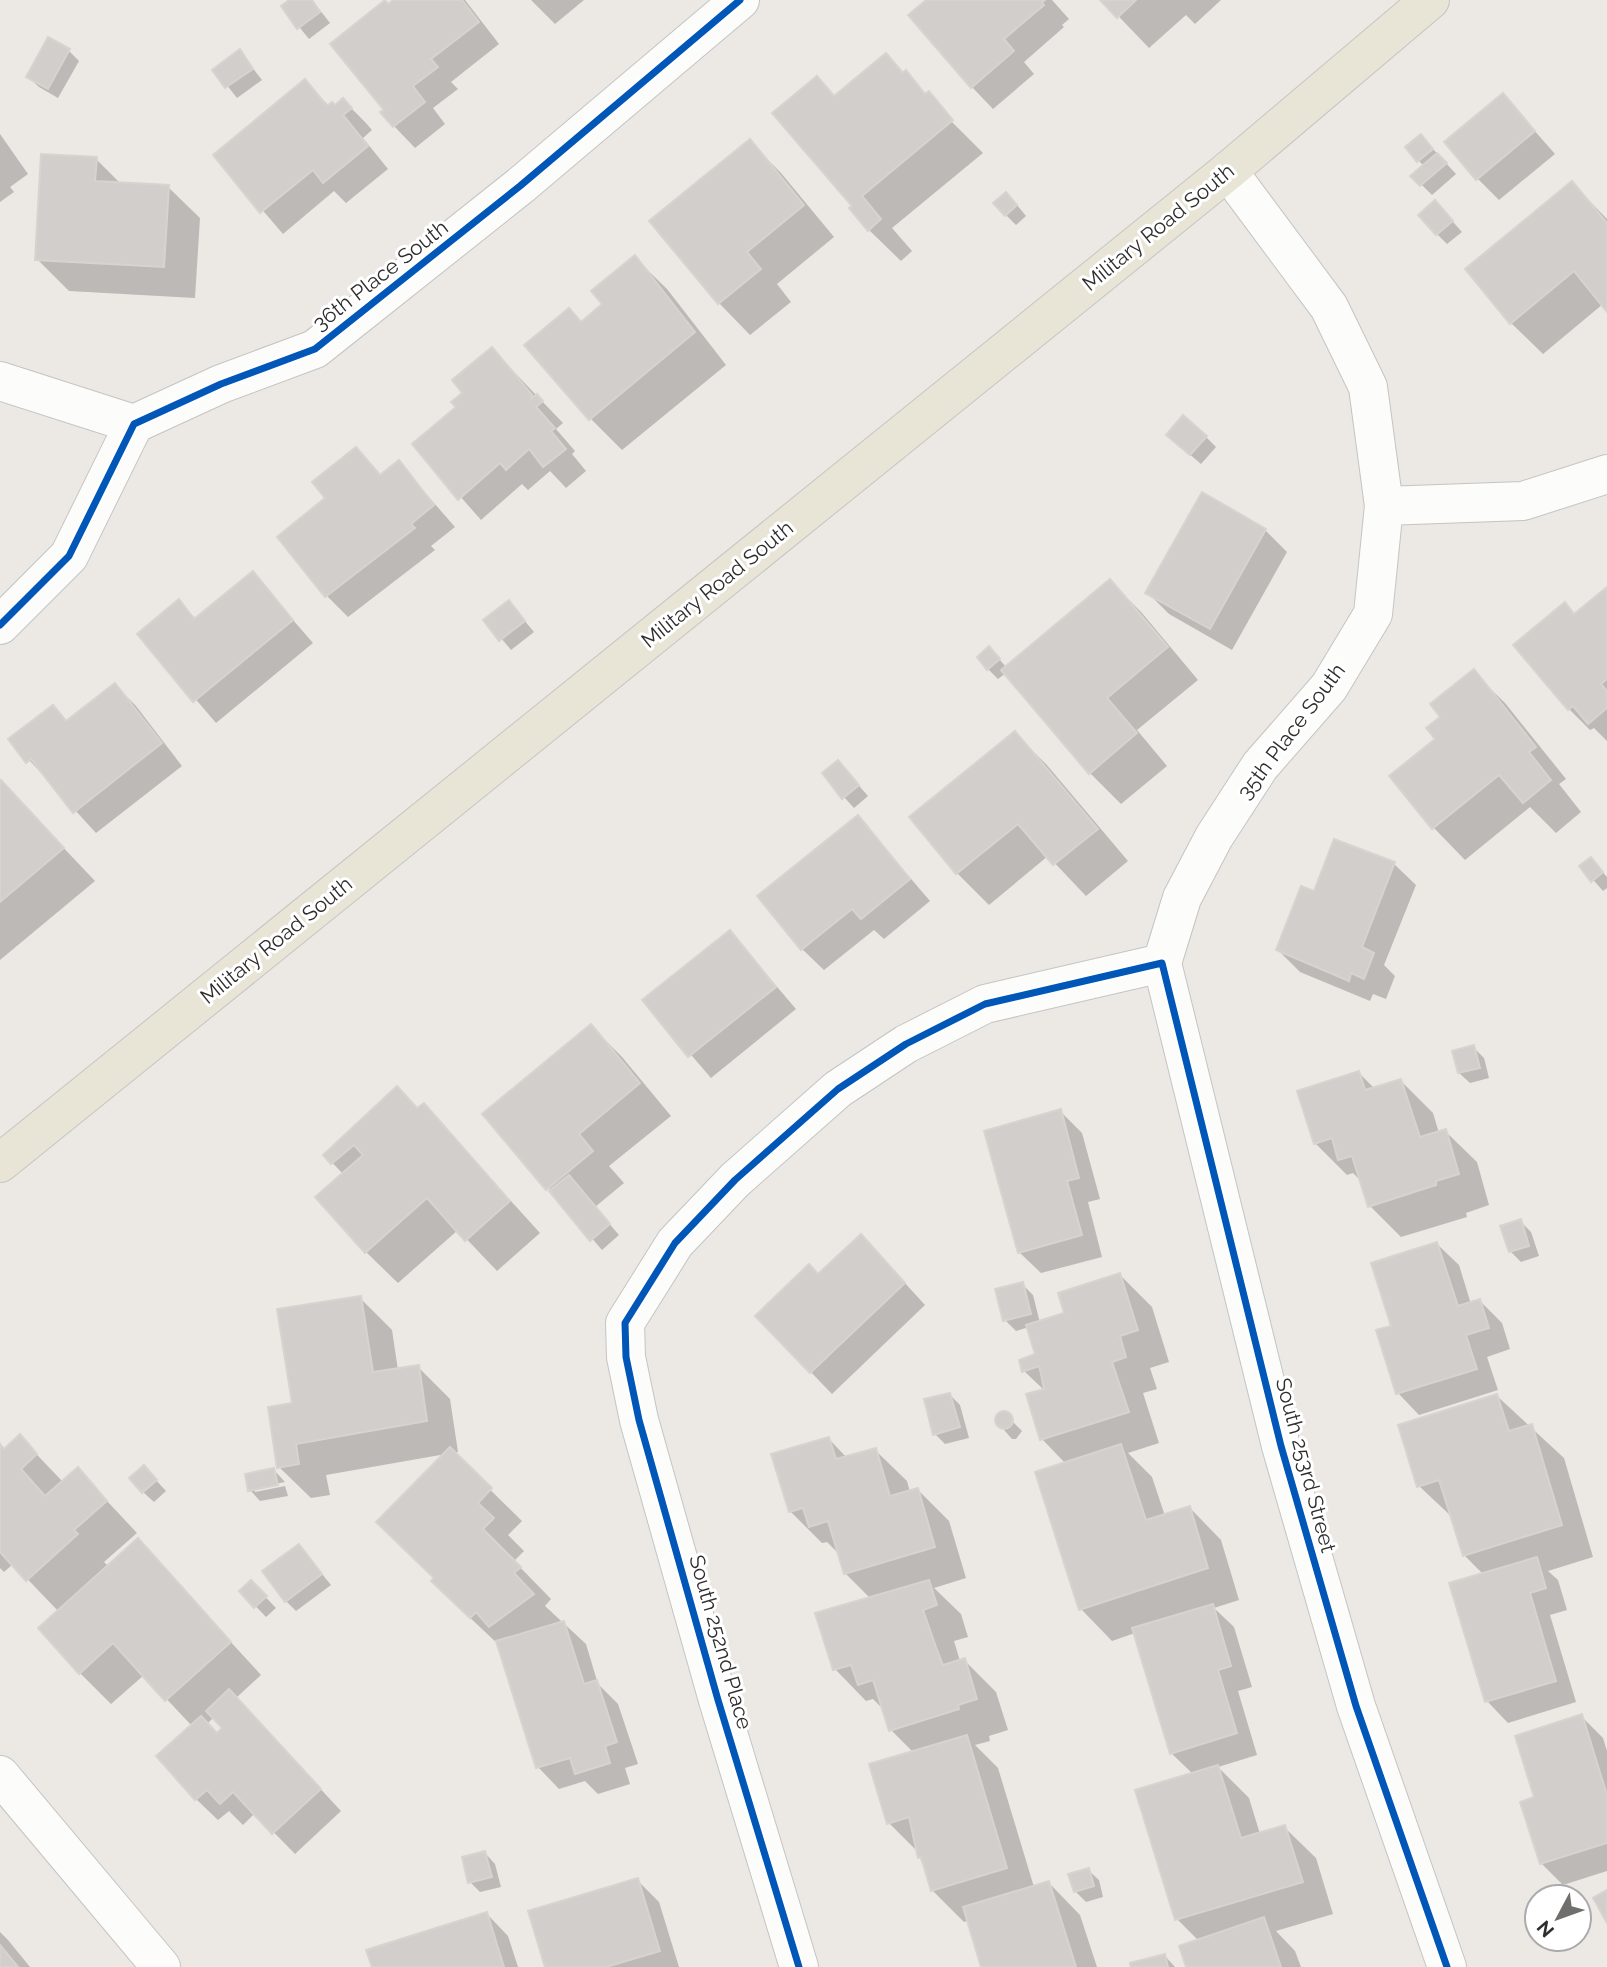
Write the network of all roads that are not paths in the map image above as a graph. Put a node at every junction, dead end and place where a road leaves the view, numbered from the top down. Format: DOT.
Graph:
graph roads {
  1 [pos="740,0"];
  2 [pos="1430,0"];
  3 [pos="1227,171"];
  4 [pos="0,381"];
  5 [pos="134,424"];
  6 [pos="1607,474"];
  7 [pos="1384,506"];
  8 [pos="0,625"];
  9 [pos="1162,963"];
  10 [pos="0,1163"];
  11 [pos="0,1775"];
  12 [pos="162,1967"];
  13 [pos="799,1967"];
  14 [pos="1447,1967"];
  1 -- 5 [label="street, 36th Place South"];
  2 -- 3 [label="main road, Military Road South"];
  3 -- 7 [label="street, 35th Place South"];
  3 -- 10 [label="main road, Military Road South"];
  4 -- 5 [label="street"];
  5 -- 8 [label="street"];
  6 -- 7 [label="street"];
  7 -- 9 [label="street, 35th Place South"];
  9 -- 13 [label="street, South 252nd Place"];
  9 -- 14 [label="street, South 253rd Street"];
  11 -- 12 [label="street"];
}
